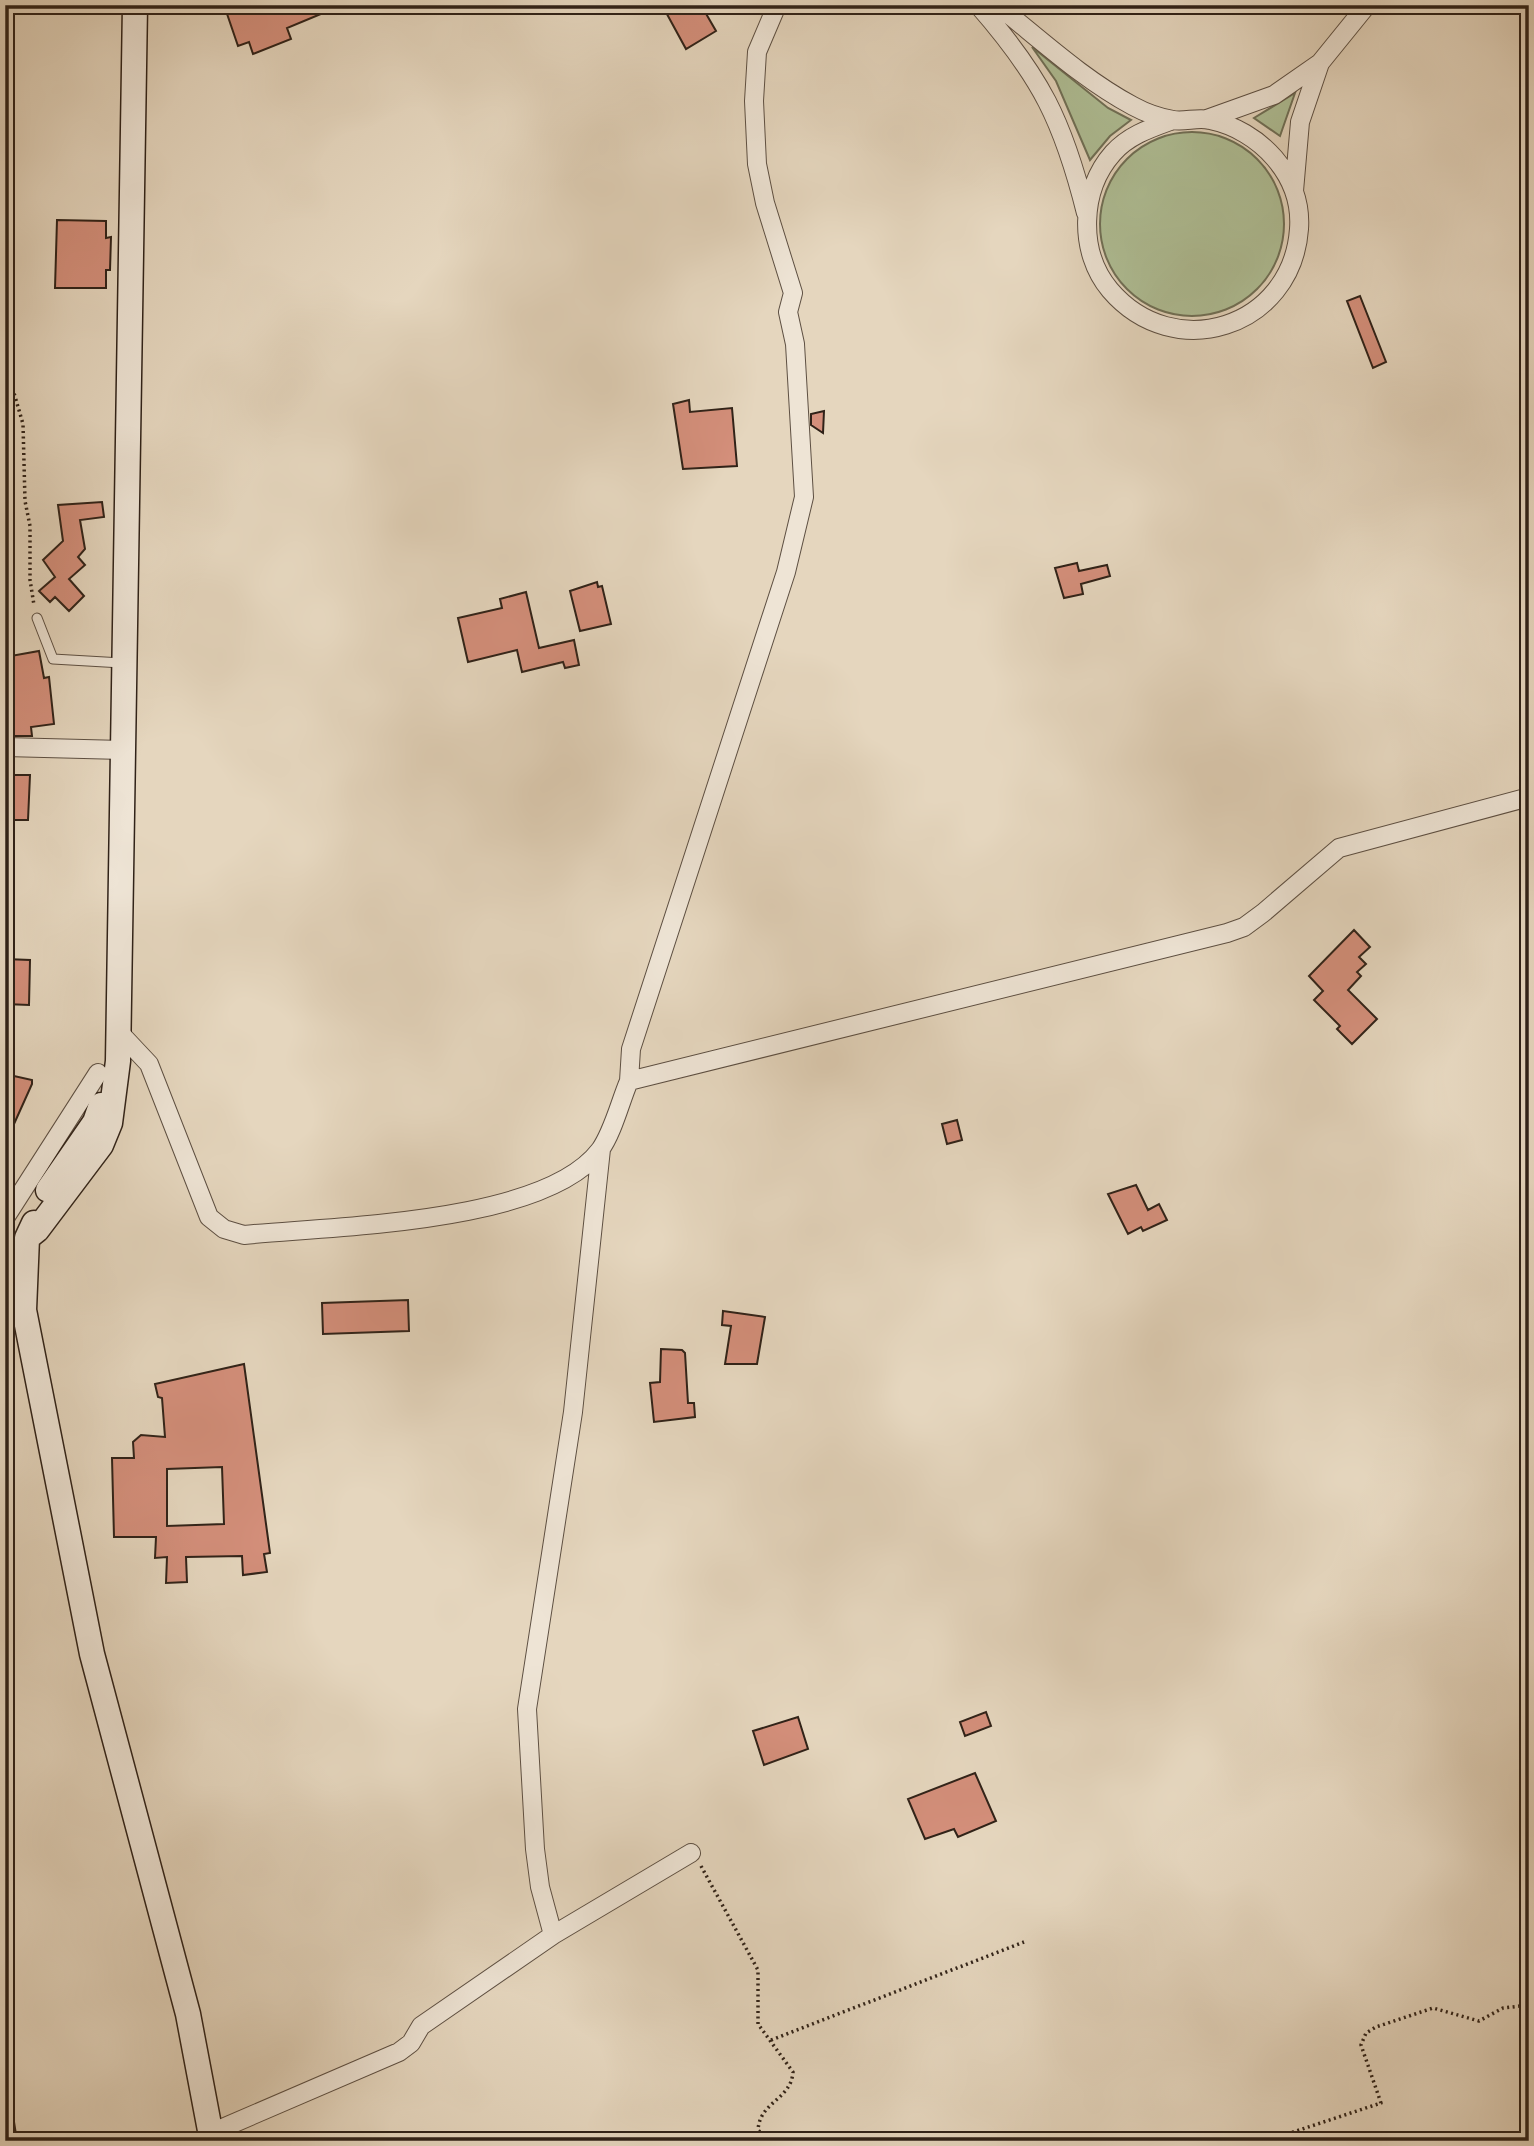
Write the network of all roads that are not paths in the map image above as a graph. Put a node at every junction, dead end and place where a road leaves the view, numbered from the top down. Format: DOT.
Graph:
graph roads {
  1 [pos="135,5"];
  2 [pos="777,5"];
  3 [pos="978,5"];
  4 [pos="997,5"];
  5 [pos="1367,5"];
  6 [pos="1320,63"];
  7 [pos="1207,119"];
  8 [pos="1173,120"];
  9 [pos="1294,191"];
  10 [pos="1087,216"];
  11 [pos="37,618"];
  12 [pos="124,663"];
  13 [pos="5,747"];
  14 [pos="123,750"];
  15 [pos="1529,797"];
  16 [pos="118,1031"];
  17 [pos="108,1067"];
  18 [pos="629,1081"];
  19 [pos="601,1149"];
  20 [pos="5,1218"];
  21 [pos="15,1282"];
  22 [pos="691,1853"];
  23 [pos="553,1935"];
  24 [pos="211,2137"];
  1 -- 12 [label="main road"];
  2 -- 18 [label="street"];
  3 -- 10 [label="street"];
  4 -- 8 [label="street"];
  5 -- 6 [label="street"];
  6 -- 7 [label="street"];
  6 -- 9 [label="street"];
  7 -- 8 [label="street"];
  7 -- 9 [label="street"];
  8 -- 10 [label="street"];
  9 -- 10 [label="street"];
  11 -- 12 [label="lane"];
  12 -- 14 [label="main road"];
  13 -- 14 [label="street"];
  14 -- 16 [label="main road"];
  15 -- 18 [label="street"];
  16 -- 17 [label="main road"];
  16 -- 19 [label="street"];
  17 -- 20 [label="street"];
  17 -- 21 [label="main road"];
  18 -- 19 [label="street"];
  19 -- 23 [label="street"];
  21 -- 24 [label="main road"];
  22 -- 23 [label="street"];
  23 -- 24 [label="street"];
}
